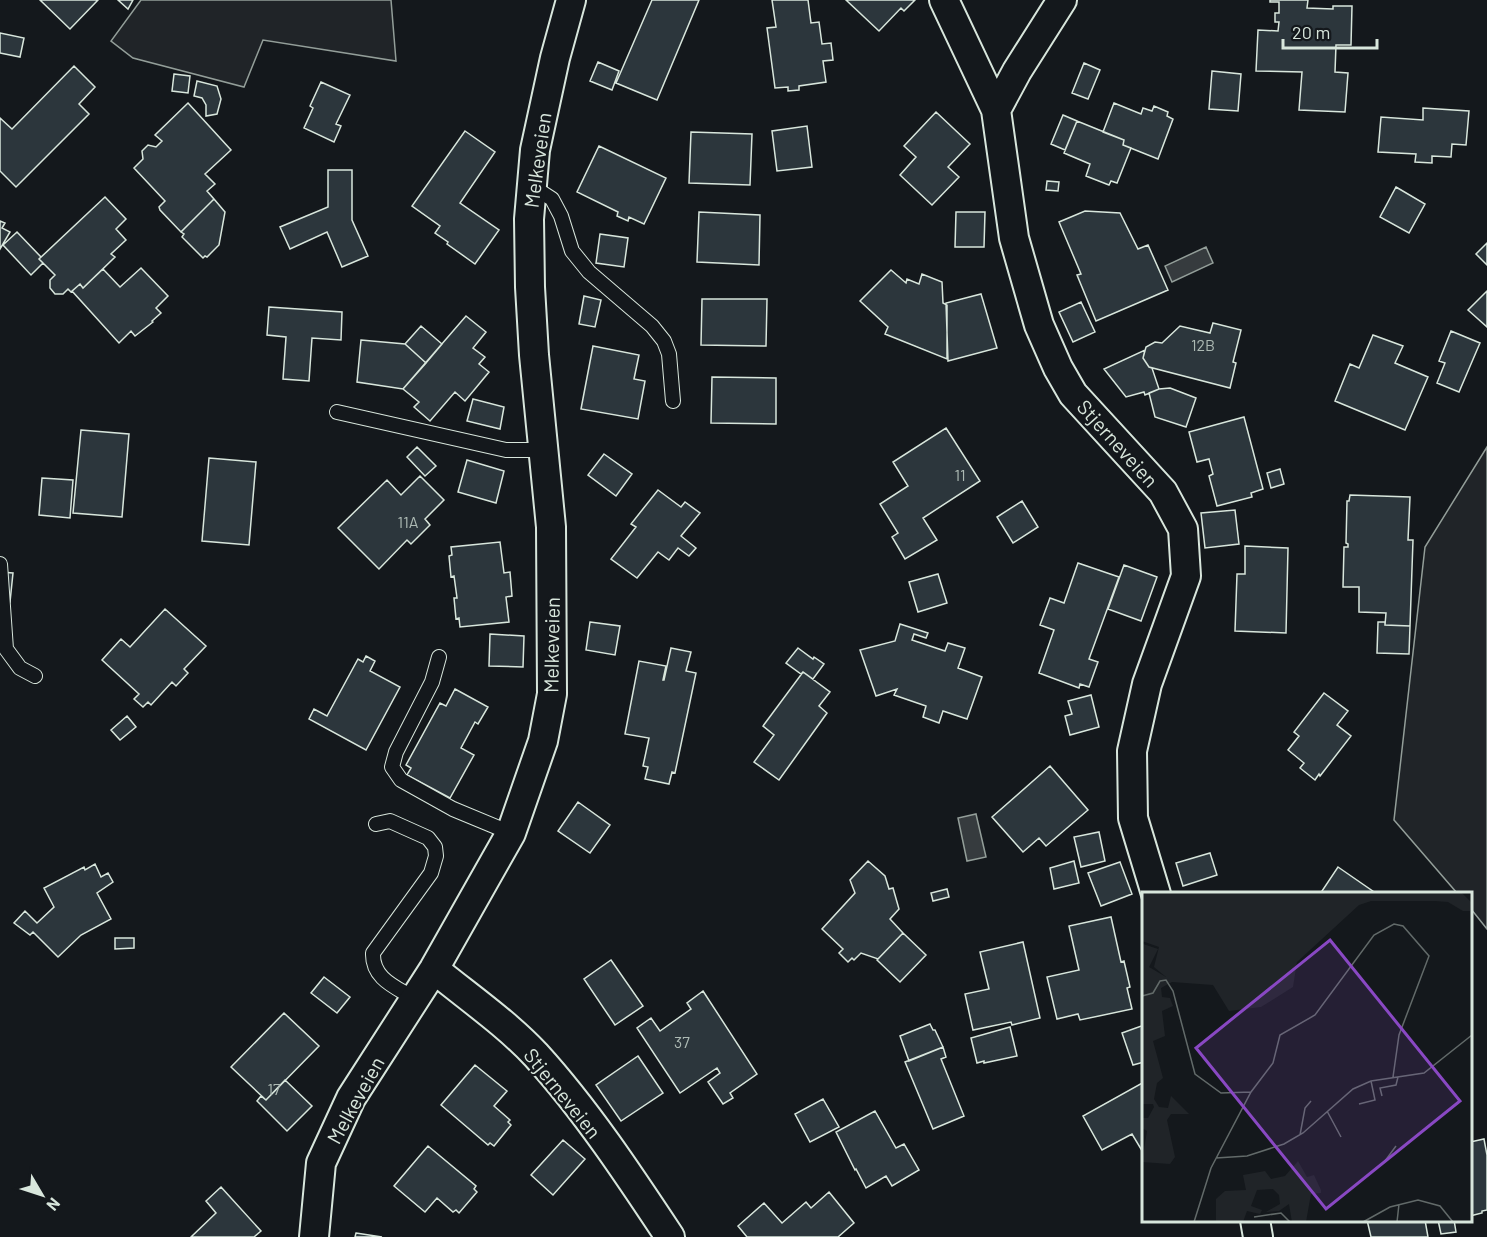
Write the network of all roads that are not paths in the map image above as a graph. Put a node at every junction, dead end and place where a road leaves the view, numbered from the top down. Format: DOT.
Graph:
graph roads {
  1 [pos="571,0"];
  2 [pos="944,0"];
  3 [pos="1062,0"];
  4 [pos="996,110"];
  5 [pos="532,186"];
  6 [pos="673,400"];
  7 [pos="337,412"];
  8 [pos="543,450"];
  9 [pos="0,564"];
  10 [pos="439,657"];
  11 [pos="35,676"];
  12 [pos="376,824"];
  13 [pos="511,833"];
  14 [pos="1155,892"];
  15 [pos="434,969"];
  16 [pos="415,999"];
  17 [pos="1255,1222"];
  18 [pos="314,1237"];
  19 [pos="670,1237"];
  20 [pos="1258,1237"];
  1 -- 5 [label="street, Melkeveien"];
  2 -- 4 [label="street, Stjerneveien"];
  3 -- 4 [label="street"];
  4 -- 14 [label="street, Stjerneveien"];
  5 -- 6 [label="lane"];
  5 -- 8 [label="street, Melkeveien"];
  7 -- 8 [label="lane"];
  8 -- 13 [label="street, Melkeveien"];
  9 -- 11 [label="lane"];
  10 -- 13 [label="lane"];
  12 -- 16 [label="lane"];
  13 -- 15 [label="street, Melkeveien"];
  15 -- 16 [label="street, Melkeveien"];
  15 -- 19 [label="street, Stjerneveien"];
  16 -- 18 [label="street, Melkeveien"];
  17 -- 20 [label="street"];
}
